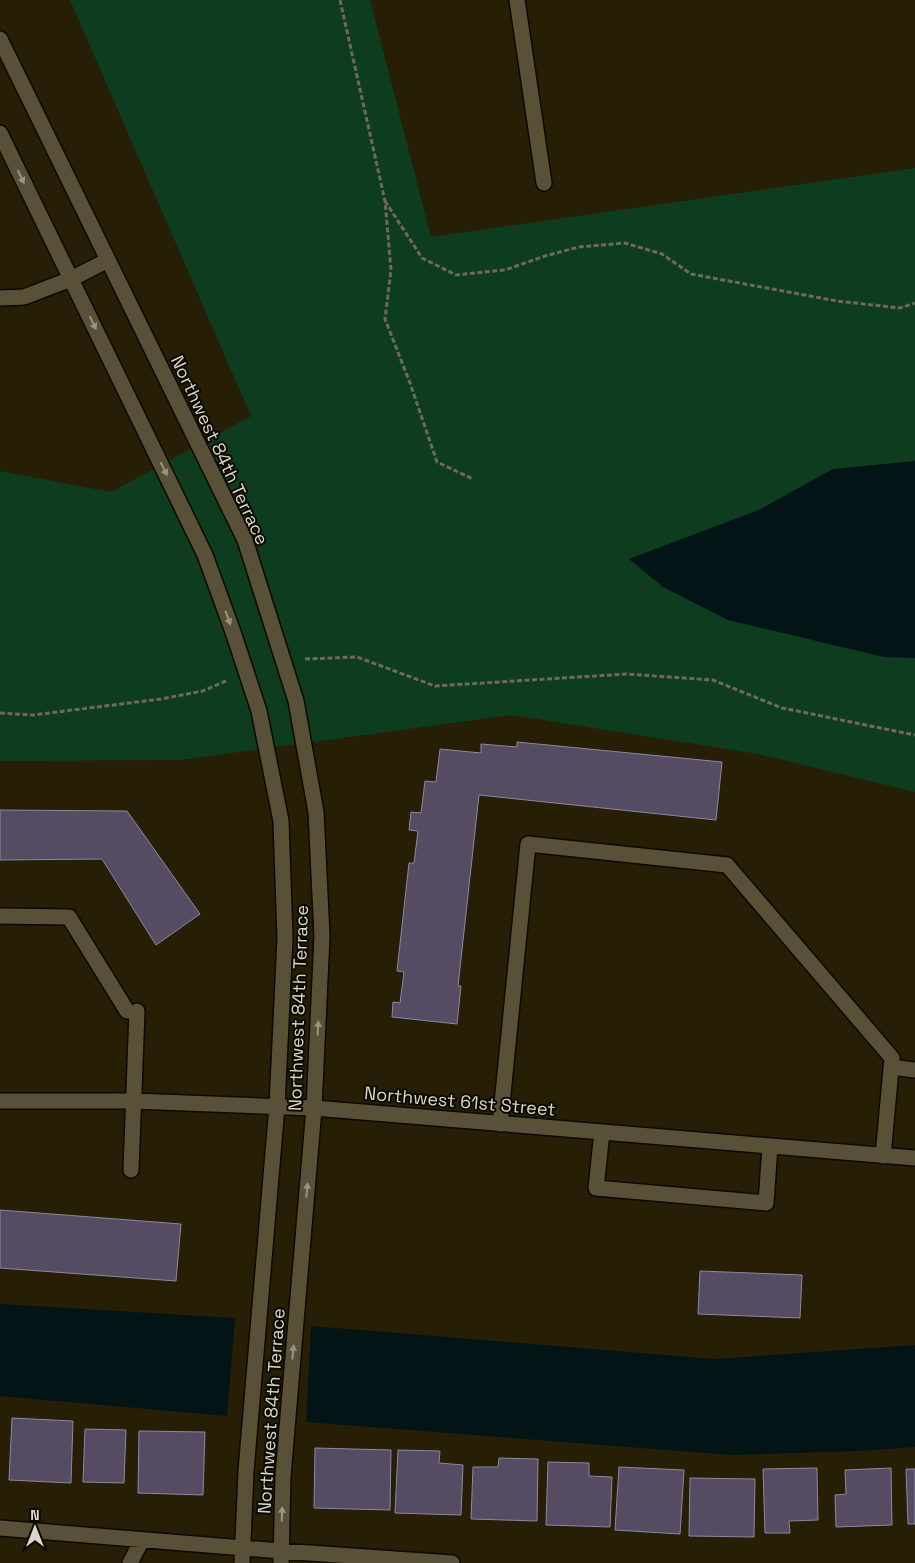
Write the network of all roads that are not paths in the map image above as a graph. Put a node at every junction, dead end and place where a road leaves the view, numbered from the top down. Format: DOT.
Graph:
graph roads {
  1 [pos="517,0"];
  2 [pos="0,38"];
  3 [pos="0,133"];
  4 [pos="544,182"];
  5 [pos="108,260"];
  6 [pos="71,279"];
  7 [pos="0,298"];
  8 [pos="0,916"];
  9 [pos="891,1068"];
  10 [pos="915,1070"];
  11 [pos="0,1101"];
  12 [pos="134,1101"];
  13 [pos="277,1106"];
  14 [pos="314,1108"];
  15 [pos="500,1124"];
  16 [pos="602,1132"];
  17 [pos="770,1146"];
  18 [pos="883,1156"];
  19 [pos="915,1158"];
  20 [pos="131,1170"];
  21 [pos="0,1528"];
  22 [pos="142,1540"];
  23 [pos="242,1548"];
  24 [pos="281,1557"];
  25 [pos="130,1563"];
  26 [pos="242,1563"];
  27 [pos="452,1563"];
  1 -- 4 [label="street"];
  2 -- 5 [label="street, Northwest 84th Terrace"];
  3 -- 6 [label="street, Northwest 84th Terrace, one-way"];
  5 -- 6 [label="street"];
  14 -- 5 [label="street, Northwest 84th Terrace, one-way"];
  6 -- 7 [label="street"];
  6 -- 13 [label="street, Northwest 84th Terrace, one-way"];
  8 -- 12 [label="street"];
  9 -- 10 [label="street"];
  9 -- 15 [label="street"];
  9 -- 18 [label="street"];
  11 -- 12 [label="street, Northwest 61st Street"];
  12 -- 13 [label="street, Northwest 61st Street"];
  12 -- 20 [label="street"];
  13 -- 14 [label="street, Northwest 61st Street"];
  13 -- 23 [label="street, Northwest 84th Terrace"];
  14 -- 15 [label="street, Northwest 61st Street"];
  24 -- 14 [label="street, Northwest 84th Terrace, one-way"];
  15 -- 16 [label="street, Northwest 61st Street"];
  16 -- 17 [label="street, Northwest 61st Street"];
  16 -- 17 [label="street"];
  17 -- 18 [label="street, Northwest 61st Street"];
  18 -- 19 [label="street, Northwest 61st Street"];
  21 -- 22 [label="street"];
  22 -- 23 [label="street"];
  22 -- 25 [label="street"];
  23 -- 24 [label="street"];
  23 -- 26 [label="street, Northwest 84th Terrace"];
  24 -- 27 [label="street"];
}
